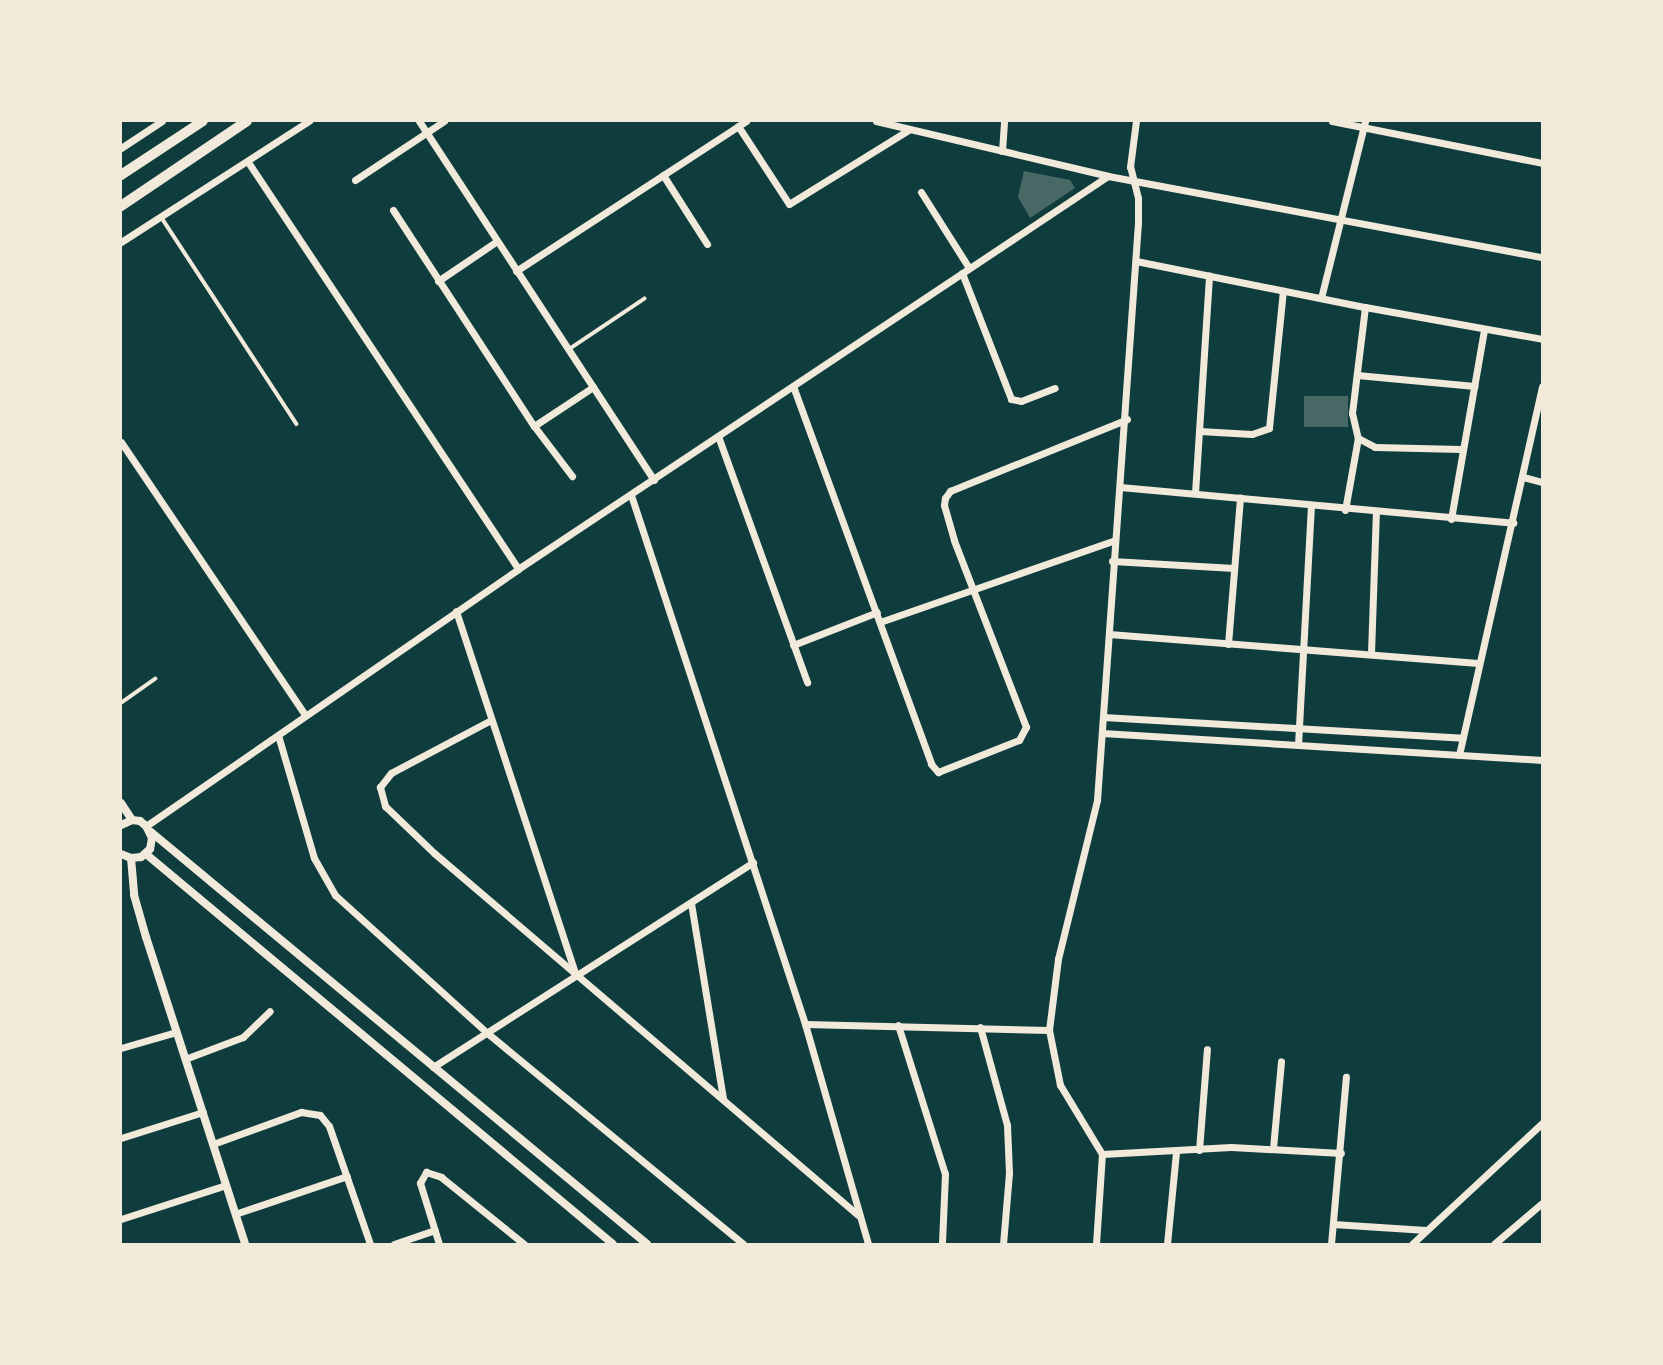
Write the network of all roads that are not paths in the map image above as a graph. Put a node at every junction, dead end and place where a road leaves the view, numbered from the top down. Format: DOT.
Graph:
graph roads {
  1 [pos="162,121"];
  2 [pos="203,121"];
  3 [pos="247,121"];
  4 [pos="309,121"];
  5 [pos="419,121"];
  6 [pos="444,121"];
  7 [pos="747,121"];
  8 [pos="876,121"];
  9 [pos="1004,121"];
  10 [pos="1136,121"];
  11 [pos="1332,121"];
  12 [pos="1364,124"];
  13 [pos="738,127"];
  14 [pos="910,129"];
  15 [pos="426,132"];
  16 [pos="121,148"];
  17 [pos="1002,151"];
  18 [pos="248,162"];
  19 [pos="1542,163"];
  20 [pos="121,175"];
  21 [pos="663,175"];
  22 [pos="1108,176"];
  23 [pos="355,180"];
  24 [pos="1132,181"];
  25 [pos="921,192"];
  26 [pos="121,206"];
  27 [pos="393,210"];
  28 [pos="161,216"];
  29 [pos="1339,221"];
  30 [pos="497,241"];
  31 [pos="121,242"];
  32 [pos="707,244"];
  33 [pos="1542,257"];
  34 [pos="1136,261"];
  35 [pos="516,271"];
  36 [pos="965,271"];
  37 [pos="1209,275"];
  38 [pos="438,281"];
  39 [pos="1283,291"];
  40 [pos="1321,298"];
  41 [pos="644,299"];
  42 [pos="1365,307"];
  43 [pos="1485,330"];
  44 [pos="1542,339"];
  45 [pos="568,350"];
  46 [pos="1357,374"];
  47 [pos="793,386"];
  48 [pos="1474,386"];
  49 [pos="1542,386"];
  50 [pos="593,387"];
  51 [pos="1055,388"];
  52 [pos="1126,419"];
  53 [pos="297,424"];
  54 [pos="534,426"];
  55 [pos="1199,431"];
  56 [pos="718,436"];
  57 [pos="1359,438"];
  58 [pos="121,442"];
  59 [pos="1461,449"];
  60 [pos="572,476"];
  61 [pos="1522,477"];
  62 [pos="654,480"];
  63 [pos="1542,482"];
  64 [pos="1120,487"];
  65 [pos="1195,494"];
  66 [pos="631,495"];
  67 [pos="1240,497"];
  68 [pos="1311,507"];
  69 [pos="1345,510"];
  70 [pos="1376,512"];
  71 [pos="1451,519"];
  72 [pos="1513,523"];
  73 [pos="1113,541"];
  74 [pos="1112,561"];
  75 [pos="1234,568"];
  76 [pos="517,569"];
  77 [pos="974,587"];
  78 [pos="456,611"];
  79 [pos="877,612"];
  80 [pos="880,622"];
  81 [pos="1109,634"];
  82 [pos="1228,644"];
  83 [pos="793,645"];
  84 [pos="1304,649"];
  85 [pos="1371,653"];
  86 [pos="1478,663"];
  87 [pos="155,680"];
  88 [pos="807,682"];
  89 [pos="121,703"];
  90 [pos="305,715"];
  91 [pos="1103,717"];
  92 [pos="491,720"];
  93 [pos="1298,730"];
  94 [pos="1102,733"];
  95 [pos="278,735"];
  96 [pos="1462,738"];
  97 [pos="1298,745"];
  98 [pos="1459,755"];
  99 [pos="1542,760"];
  100 [pos="121,803"];
  101 [pos="132,820"];
  102 [pos="121,825"];
  103 [pos="149,829"];
  104 [pos="121,853"];
  105 [pos="146,854"];
  106 [pos="131,858"];
  107 [pos="754,862"];
  108 [pos="691,903"];
  109 [pos="576,975"];
  110 [pos="270,1011"];
  111 [pos="805,1024"];
  112 [pos="898,1025"];
  113 [pos="980,1027"];
  114 [pos="1049,1030"];
  115 [pos="176,1032"];
  116 [pos="486,1032"];
  117 [pos="121,1048"];
  118 [pos="1207,1049"];
  119 [pos="185,1059"];
  120 [pos="1281,1061"];
  121 [pos="433,1067"];
  122 [pos="1346,1077"];
  123 [pos="723,1100"];
  124 [pos="203,1112"];
  125 [pos="1542,1122"];
  126 [pos="121,1138"];
  127 [pos="213,1144"];
  128 [pos="1273,1148"];
  129 [pos="1199,1150"];
  130 [pos="1176,1152"];
  131 [pos="1341,1153"];
  132 [pos="1102,1154"];
  133 [pos="347,1176"];
  134 [pos="226,1185"];
  135 [pos="1542,1203"];
  136 [pos="235,1214"];
  137 [pos="859,1216"];
  138 [pos="121,1219"];
  139 [pos="1333,1224"];
  140 [pos="435,1230"];
  141 [pos="1426,1230"];
  142 [pos="245,1244"];
  143 [pos="370,1244"];
  144 [pos="394,1244"];
  145 [pos="439,1244"];
  146 [pos="524,1244"];
  147 [pos="613,1244"];
  148 [pos="647,1244"];
  149 [pos="743,1244"];
  150 [pos="868,1244"];
  151 [pos="942,1244"];
  152 [pos="1003,1244"];
  153 [pos="1096,1244"];
  154 [pos="1167,1244"];
  155 [pos="1331,1244"];
  156 [pos="1412,1244"];
  157 [pos="1493,1244"];
  1 -- 16 [label="street"];
  2 -- 20 [label="main road"];
  3 -- 26 [label="main road"];
  4 -- 18 [label="street"];
  5 -- 15 [label="street"];
  6 -- 15 [label="street"];
  7 -- 13 [label="street"];
  8 -- 14 [label="street"];
  9 -- 17 [label="street"];
  10 -- 24 [label="street"];
  11 -- 12 [label="street"];
  12 -- 19 [label="street"];
  12 -- 29 [label="street"];
  13 -- 14 [label="street"];
  13 -- 21 [label="street"];
  14 -- 17 [label="street"];
  15 -- 23 [label="street"];
  15 -- 30 [label="street"];
  17 -- 22 [label="street"];
  18 -- 28 [label="street"];
  18 -- 76 [label="street"];
  21 -- 32 [label="street"];
  21 -- 35 [label="street"];
  22 -- 24 [label="street"];
  22 -- 36 [label="street"];
  24 -- 29 [label="street"];
  24 -- 34 [label="street"];
  25 -- 36 [label="street"];
  27 -- 38 [label="street"];
  28 -- 31 [label="street"];
  28 -- 53 [label="lane"];
  29 -- 33 [label="street"];
  29 -- 40 [label="street"];
  30 -- 35 [label="street"];
  30 -- 38 [label="street"];
  34 -- 37 [label="street"];
  34 -- 52 [label="street"];
  35 -- 45 [label="street"];
  36 -- 47 [label="street"];
  36 -- 51 [label="street"];
  37 -- 39 [label="street"];
  37 -- 55 [label="street"];
  38 -- 54 [label="street"];
  39 -- 40 [label="street"];
  39 -- 55 [label="street"];
  40 -- 42 [label="street"];
  41 -- 45 [label="lane"];
  42 -- 43 [label="street"];
  42 -- 46 [label="street"];
  43 -- 44 [label="street"];
  43 -- 48 [label="street"];
  45 -- 50 [label="street"];
  46 -- 48 [label="street"];
  46 -- 57 [label="street"];
  47 -- 56 [label="street"];
  47 -- 79 [label="street"];
  48 -- 59 [label="street"];
  49 -- 61 [label="street"];
  50 -- 54 [label="street"];
  50 -- 62 [label="street"];
  52 -- 64 [label="street"];
  52 -- 77 [label="street"];
  54 -- 60 [label="street"];
  55 -- 65 [label="street"];
  56 -- 62 [label="street"];
  56 -- 83 [label="street"];
  57 -- 59 [label="street"];
  57 -- 69 [label="street"];
  58 -- 90 [label="street"];
  59 -- 71 [label="street"];
  61 -- 63 [label="street"];
  61 -- 72 [label="street"];
  62 -- 66 [label="street"];
  64 -- 65 [label="street"];
  64 -- 73 [label="street"];
  65 -- 67 [label="street"];
  66 -- 76 [label="street"];
  66 -- 107 [label="street"];
  67 -- 68 [label="street"];
  67 -- 75 [label="street"];
  68 -- 69 [label="street"];
  68 -- 84 [label="street"];
  69 -- 70 [label="street"];
  70 -- 71 [label="street"];
  70 -- 85 [label="street"];
  71 -- 72 [label="street"];
  72 -- 86 [label="street"];
  73 -- 74 [label="street"];
  73 -- 77 [label="street"];
  74 -- 75 [label="street"];
  74 -- 81 [label="street"];
  75 -- 82 [label="street"];
  76 -- 78 [label="street"];
  77 -- 80 [label="street"];
  77 -- 80 [label="street"];
  78 -- 90 [label="street"];
  78 -- 92 [label="street"];
  79 -- 80 [label="street"];
  79 -- 83 [label="street"];
  81 -- 82 [label="street"];
  81 -- 91 [label="street"];
  82 -- 84 [label="street"];
  83 -- 88 [label="street"];
  84 -- 85 [label="street"];
  84 -- 93 [label="street"];
  85 -- 86 [label="street"];
  86 -- 96 [label="street"];
  87 -- 89 [label="lane"];
  90 -- 95 [label="street"];
  91 -- 93 [label="street"];
  91 -- 94 [label="street"];
  92 -- 109 [label="street"];
  92 -- 109 [label="street"];
  93 -- 96 [label="street"];
  93 -- 97 [label="street"];
  94 -- 97 [label="street"];
  94 -- 114 [label="street"];
  95 -- 103 [label="street"];
  95 -- 116 [label="street"];
  96 -- 98 [label="street"];
  97 -- 98 [label="street"];
  98 -- 99 [label="street"];
  100 -- 101 [label="street"];
  101 -- 102 [label="street"];
  101 -- 103 [label="street"];
  103 -- 105 [label="street"];
  103 -- 121 [label="street"];
  104 -- 106 [label="street"];
  105 -- 106 [label="street"];
  105 -- 147 [label="street"];
  106 -- 115 [label="street"];
  107 -- 108 [label="street"];
  107 -- 111 [label="street"];
  108 -- 109 [label="street"];
  108 -- 123 [label="street"];
  109 -- 116 [label="street"];
  109 -- 123 [label="street"];
  110 -- 119 [label="street"];
  111 -- 112 [label="street"];
  111 -- 137 [label="street"];
  112 -- 113 [label="street"];
  112 -- 151 [label="street"];
  113 -- 114 [label="street"];
  113 -- 152 [label="street"];
  114 -- 132 [label="street"];
  115 -- 117 [label="street"];
  115 -- 119 [label="street"];
  116 -- 121 [label="street"];
  116 -- 149 [label="street"];
  118 -- 129 [label="street"];
  119 -- 124 [label="street"];
  120 -- 128 [label="street"];
  121 -- 148 [label="street"];
  122 -- 131 [label="street"];
  123 -- 137 [label="street"];
  124 -- 126 [label="street"];
  124 -- 127 [label="street"];
  125 -- 141 [label="street"];
  127 -- 133 [label="street"];
  127 -- 134 [label="street"];
  128 -- 129 [label="street"];
  128 -- 131 [label="street"];
  129 -- 130 [label="street"];
  130 -- 132 [label="street"];
  130 -- 154 [label="street"];
  131 -- 139 [label="street"];
  132 -- 153 [label="street"];
  133 -- 136 [label="street"];
  133 -- 143 [label="street"];
  134 -- 136 [label="street"];
  134 -- 138 [label="street"];
  135 -- 157 [label="street"];
  136 -- 142 [label="street"];
  137 -- 150 [label="street"];
  139 -- 141 [label="street"];
  139 -- 155 [label="street"];
  140 -- 144 [label="street"];
  140 -- 145 [label="street"];
  140 -- 146 [label="street"];
  141 -- 156 [label="street"];
}
